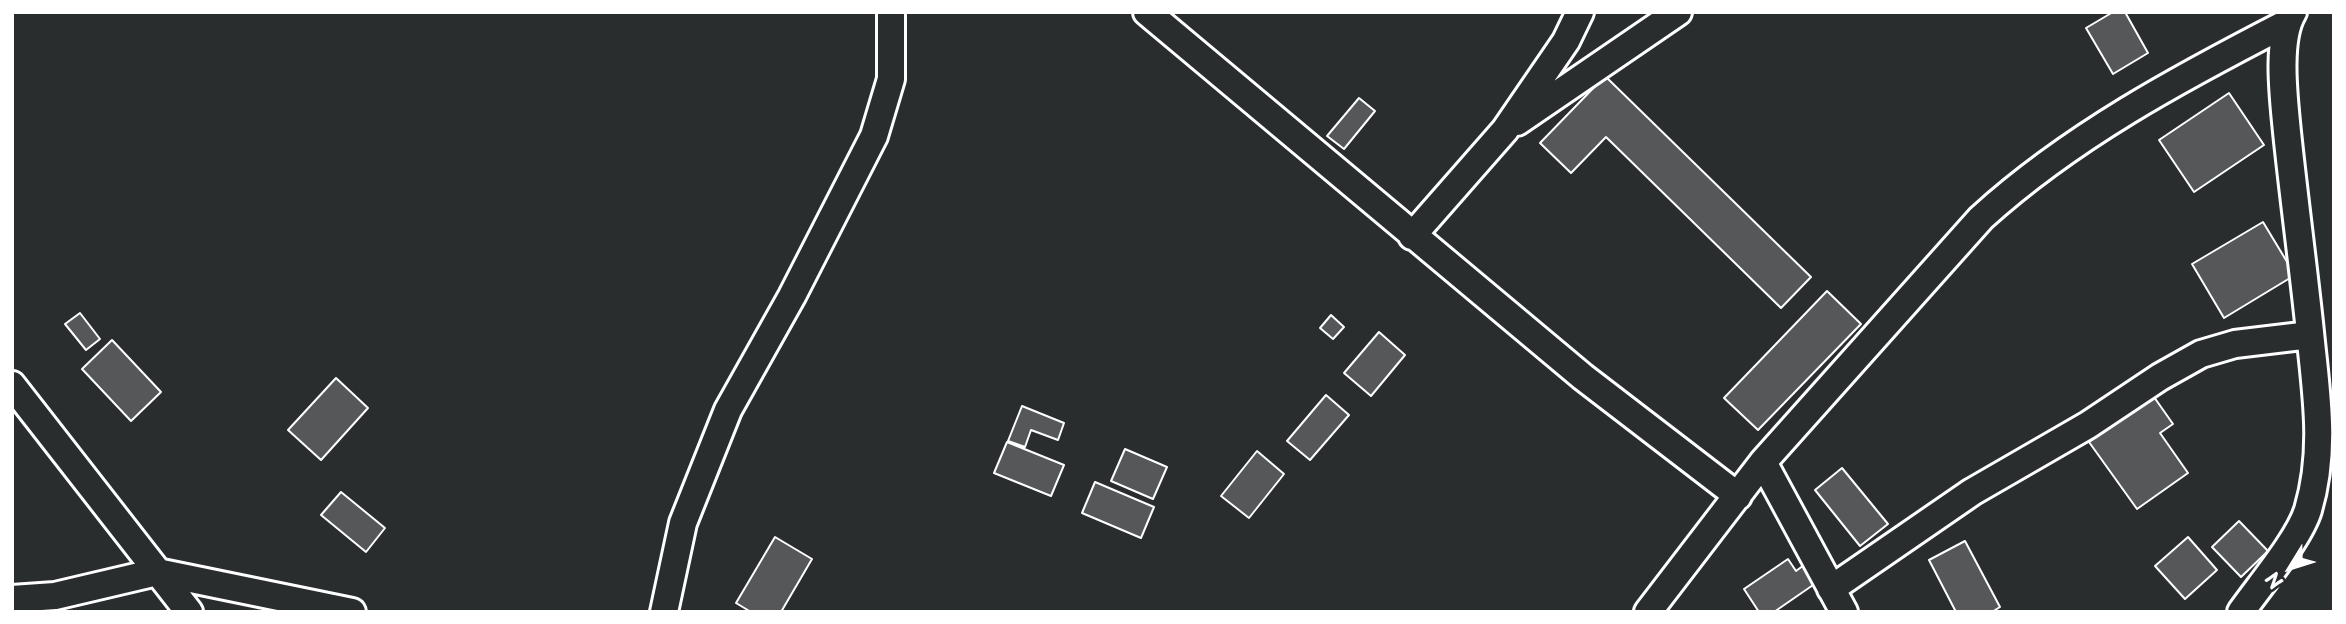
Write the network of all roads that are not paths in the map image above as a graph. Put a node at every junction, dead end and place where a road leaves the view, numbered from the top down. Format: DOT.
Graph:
graph roads {
  1 [pos="891,12"];
  2 [pos="1147,12"];
  3 [pos="1580,12"];
  4 [pos="1678,12"];
  5 [pos="2290,17"];
  6 [pos="1505,130"];
  7 [pos="1412,236"];
  8 [pos="2319,344"];
  9 [pos="12,385"];
  10 [pos="1763,462"];
  11 [pos="1738,496"];
  12 [pos="157,572"];
  13 [pos="1831,589"];
  14 [pos="12,599"];
  15 [pos="189,612"];
  16 [pos="352,612"];
  17 [pos="664,612"];
  18 [pos="1648,612"];
  19 [pos="1844,612"];
  20 [pos="2241,612"];
  1 -- 17 [label="street"];
  2 -- 7 [label="street"];
  3 -- 6 [label="street"];
  4 -- 6 [label="street"];
  5 -- 8 [label="street"];
  5 -- 10 [label="street"];
  6 -- 7 [label="street"];
  7 -- 11 [label="street"];
  8 -- 13 [label="street"];
  8 -- 20 [label="street"];
  9 -- 12 [label="street"];
  10 -- 11 [label="street"];
  10 -- 13 [label="street"];
  11 -- 18 [label="street"];
  12 -- 14 [label="street"];
  12 -- 15 [label="street"];
  12 -- 16 [label="street"];
  13 -- 19 [label="street"];
}
